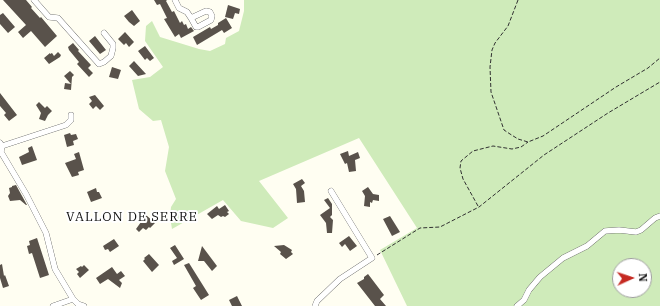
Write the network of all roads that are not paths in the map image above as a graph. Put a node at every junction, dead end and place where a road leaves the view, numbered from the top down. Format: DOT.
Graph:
graph roads {
  1 [pos="34,0"];
  2 [pos="175,0"];
  3 [pos="191,18"];
  4 [pos="104,33"];
  5 [pos="71,115"];
  6 [pos="1,145"];
  7 [pos="331,190"];
  8 [pos="660,216"];
  9 [pos="74,299"];
  10 [pos="53,306"];
  11 [pos="84,306"];
  12 [pos="315,306"];
  13 [pos="517,306"];
  1 -- 4 [label="street"];
  2 -- 3 [label="street"];
  5 -- 6 [label="street"];
  6 -- 9 [label="street"];
  7 -- 12 [label="street"];
  8 -- 13 [label="street"];
  9 -- 10 [label="street"];
  9 -- 11 [label="street"];
}
